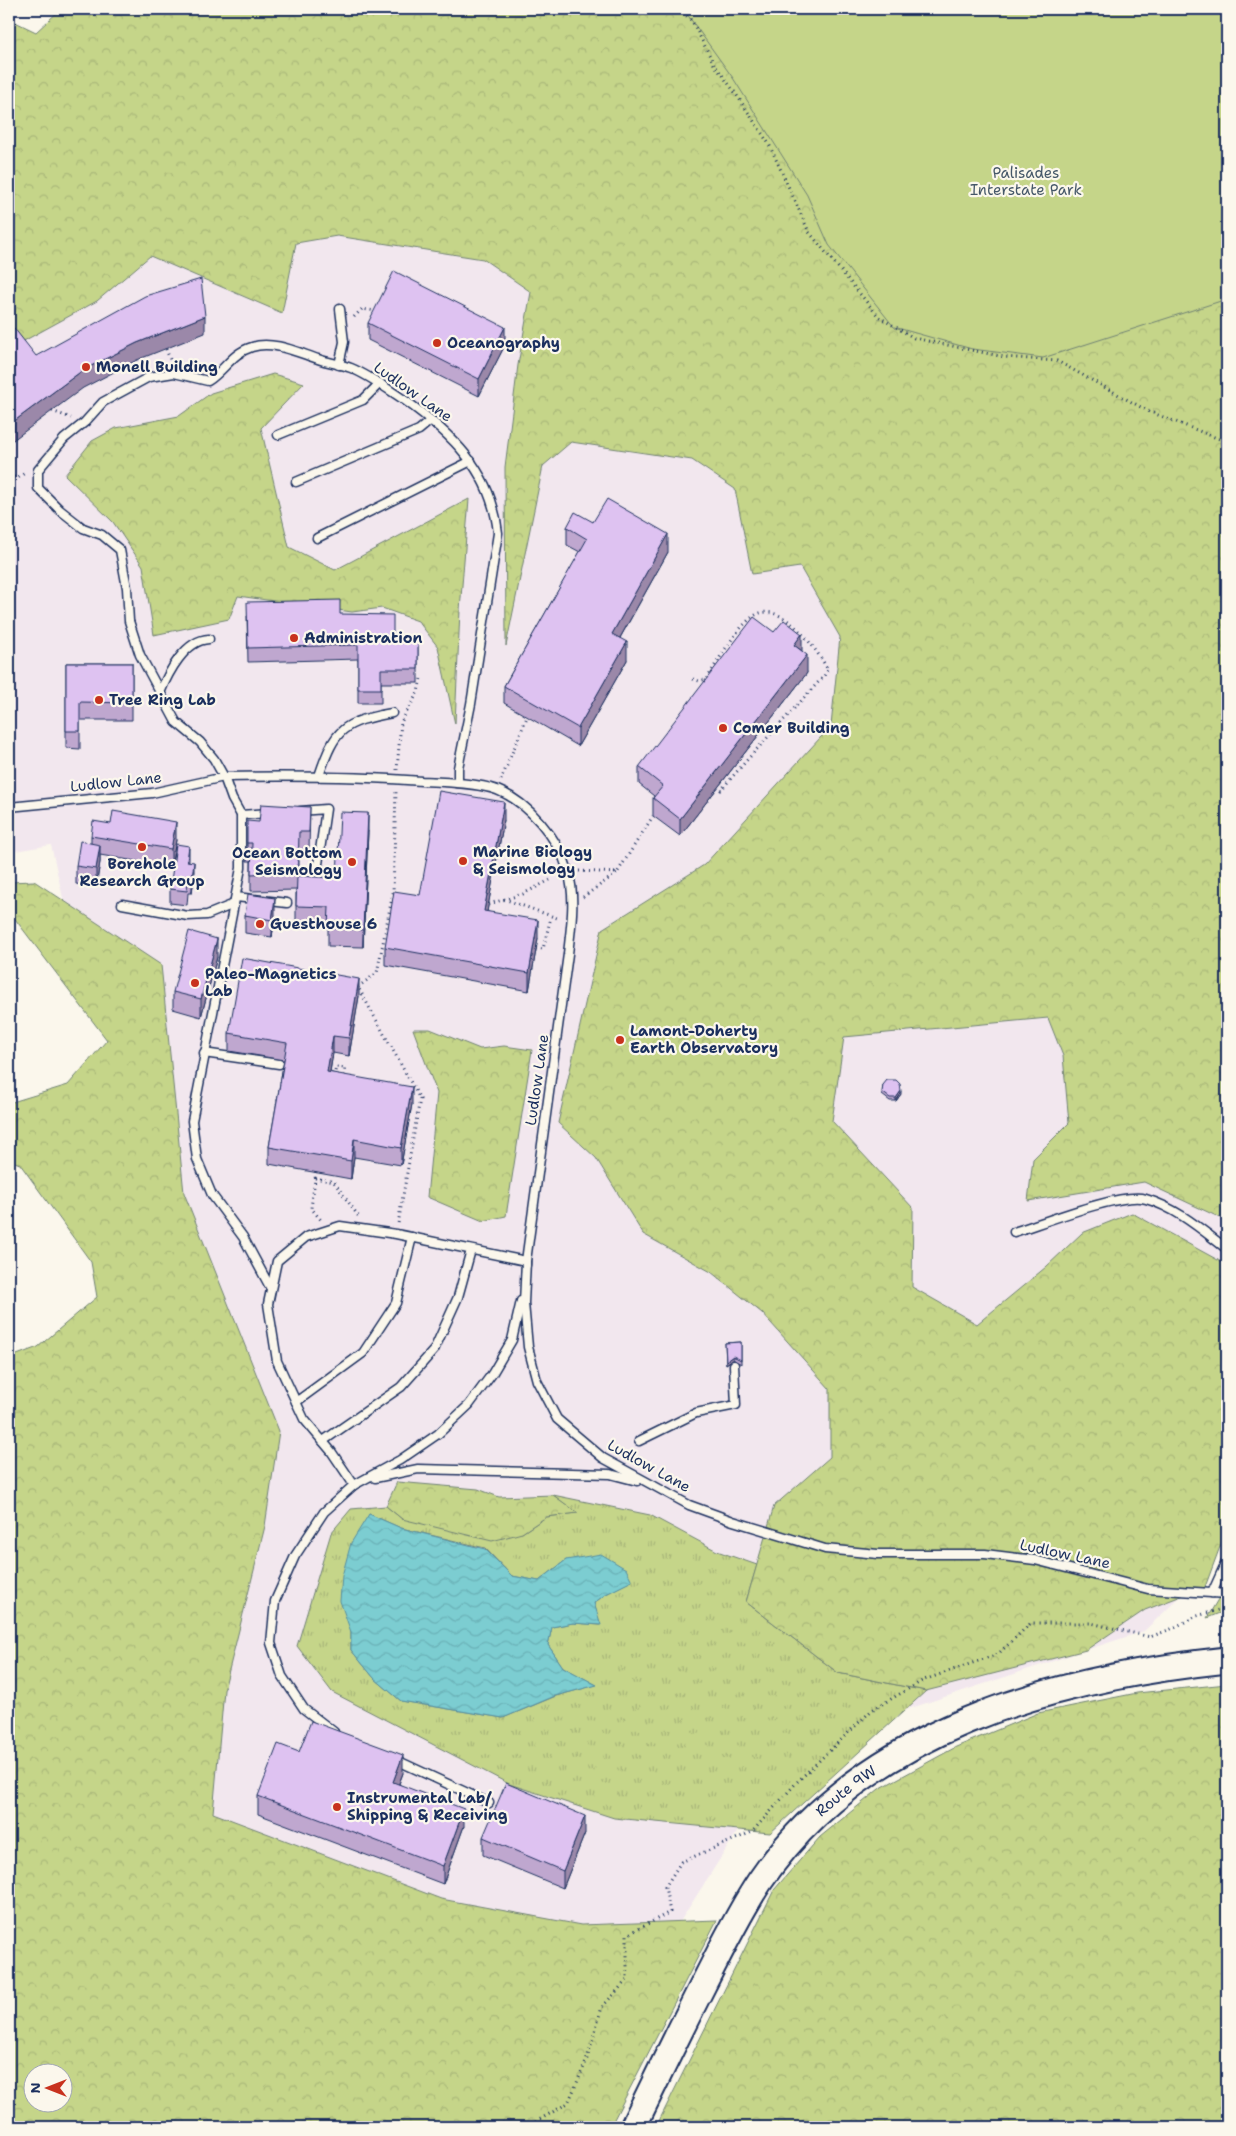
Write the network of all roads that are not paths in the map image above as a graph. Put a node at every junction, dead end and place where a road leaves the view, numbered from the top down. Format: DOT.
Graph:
graph roads {
  1 [pos="340,309"];
  2 [pos="339,365"];
  3 [pos="380,384"];
  4 [pos="430,420"];
  5 [pos="278,435"];
  6 [pos="471,461"];
  7 [pos="296,482"];
  8 [pos="317,538"];
  9 [pos="209,639"];
  10 [pos="160,693"];
  11 [pos="392,713"];
  12 [pos="320,776"];
  13 [pos="224,777"];
  14 [pos="458,783"];
  15 [pos="9,807"];
  16 [pos="279,812"];
  17 [pos="288,812"];
  18 [pos="241,815"];
  19 [pos="316,878"];
  20 [pos="235,901"];
  21 [pos="287,903"];
  22 [pos="122,904"];
  23 [pos="204,1052"];
  24 [pos="279,1064"];
  25 [pos="1014,1232"];
  26 [pos="412,1238"];
  27 [pos="1227,1249"];
  28 [pos="471,1250"];
  29 [pos="526,1261"];
  30 [pos="270,1287"];
  31 [pos="734,1366"];
  32 [pos="296,1402"];
  33 [pos="323,1441"];
  34 [pos="639,1441"];
  35 [pos="648,1483"];
  36 [pos="354,1485"];
  37 [pos="1227,1560"];
  38 [pos="1212,1593"];
  39 [pos="1227,1594"];
  40 [pos="1224,1660"];
  41 [pos="342,1738"];
  42 [pos="382,1754"];
  43 [pos="489,1803"];
  44 [pos="633,2127"];
  1 -- 2 [label="lane"];
  2 -- 3 [label="lane, Ludlow Lane"];
  2 -- 10 [label="lane, Ludlow Lane"];
  3 -- 4 [label="lane, Ludlow Lane"];
  3 -- 5 [label="lane"];
  4 -- 6 [label="lane, Ludlow Lane"];
  4 -- 7 [label="lane"];
  6 -- 8 [label="lane"];
  6 -- 14 [label="lane, Ludlow Lane"];
  9 -- 10 [label="lane"];
  10 -- 13 [label="lane, Ludlow Lane"];
  11 -- 12 [label="lane"];
  12 -- 13 [label="lane, Ludlow Lane"];
  12 -- 14 [label="lane, Ludlow Lane"];
  13 -- 15 [label="lane, Ludlow Lane"];
  13 -- 18 [label="lane"];
  14 -- 29 [label="lane, Ludlow Lane"];
  16 -- 18 [label="lane"];
  17 -- 19 [label="lane"];
  18 -- 20 [label="lane"];
  20 -- 21 [label="lane"];
  20 -- 22 [label="lane"];
  20 -- 23 [label="lane"];
  23 -- 24 [label="lane"];
  23 -- 30 [label="lane"];
  25 -- 27 [label="lane"];
  26 -- 28 [label="lane"];
  26 -- 30 [label="lane"];
  26 -- 32 [label="lane"];
  28 -- 29 [label="lane"];
  28 -- 33 [label="lane"];
  29 -- 35 [label="lane, Ludlow Lane"];
  29 -- 36 [label="lane"];
  30 -- 32 [label="lane"];
  31 -- 34 [label="lane"];
  32 -- 33 [label="lane"];
  33 -- 36 [label="lane"];
  35 -- 36 [label="lane"];
  35 -- 38 [label="lane, Ludlow Lane"];
  36 -- 41 [label="lane"];
  37 -- 38 [label="lane"];
  38 -- 39 [label="lane, Ludlow Lane"];
  40 -- 44 [label="main road, Route 9W"];
  42 -- 43 [label="lane"];
}
